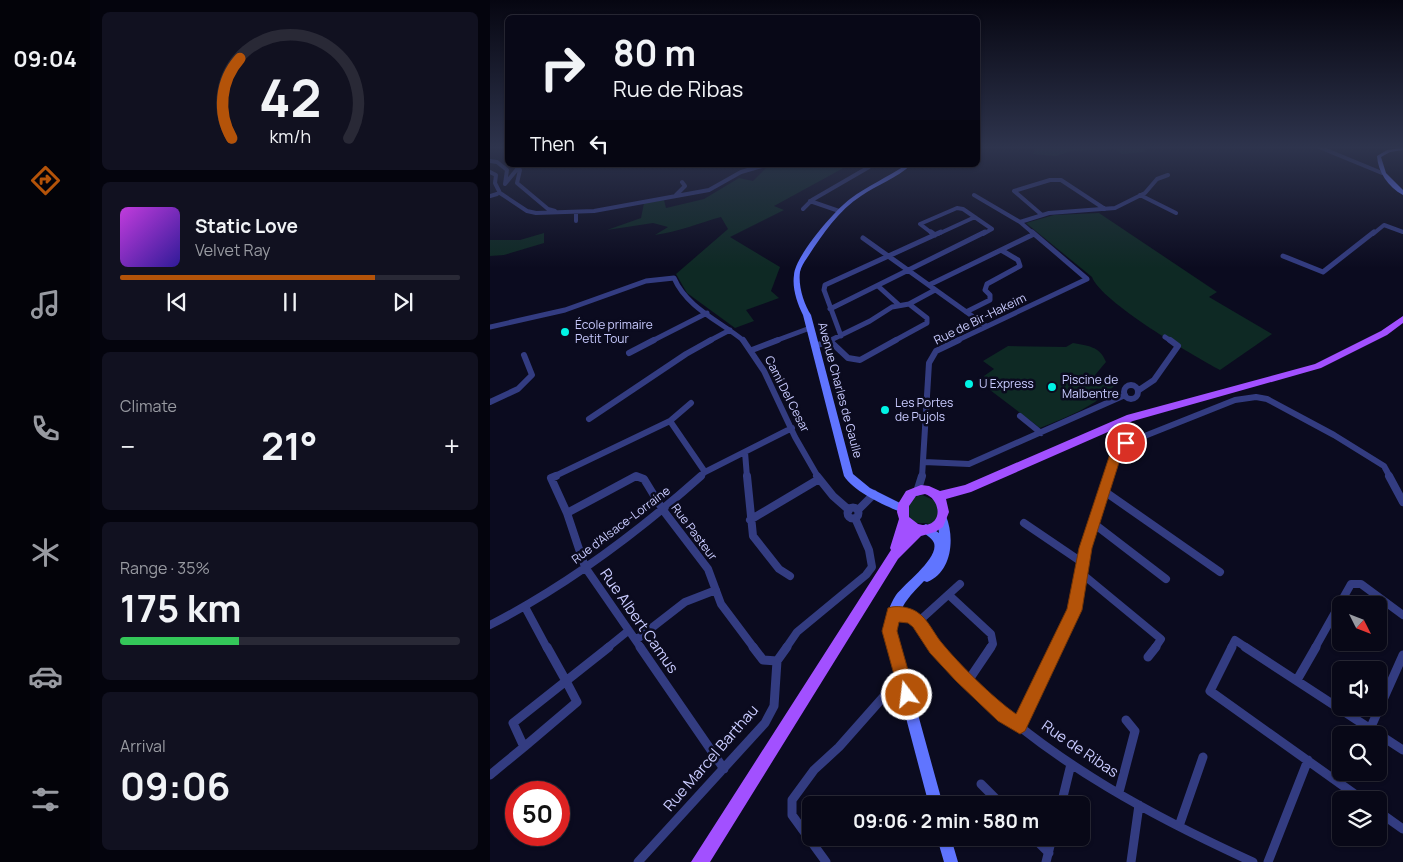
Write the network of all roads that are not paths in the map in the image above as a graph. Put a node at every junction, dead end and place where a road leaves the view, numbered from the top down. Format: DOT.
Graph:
graph roads {
  1 [pos="522,187"];
  2 [pos="685,187"];
  3 [pos="718,187"];
  4 [pos="834,187"];
  5 [pos="873,187"];
  6 [pos="1026,187"];
  7 [pos="1072,187"];
  8 [pos="1149,187"];
  9 [pos="496,193"];
  10 [pos="974,195"];
  11 [pos="1140,195"];
  12 [pos="670,197"];
  13 [pos="810,201"];
  14 [pos="803,209"];
  15 [pos="1104,209"];
  16 [pos="839,211"];
  17 [pos="576,212"];
  18 [pos="1176,214"];
  19 [pos="1042,215"];
  20 [pos="975,217"];
  21 [pos="576,221"];
  22 [pos="1020,222"];
  23 [pos="1403,232"];
  24 [pos="1034,234"];
  25 [pos="935,235"];
  26 [pos="863,238"];
  27 [pos="1001,250"];
  28 [pos="887,256"];
  29 [pos="1283,256"];
  30 [pos="797,270"];
  31 [pos="908,270"];
  32 [pos="929,285"];
  33 [pos="878,286"];
  34 [pos="935,290"];
  35 [pos="909,304"];
  36 [pos="899,305"];
  37 [pos="830,309"];
  38 [pos="966,312"];
  39 [pos="708,313"];
  40 [pos="1403,319"];
  41 [pos="986,326"];
  42 [pos="490,327"];
  43 [pos="810,328"];
  44 [pos="730,330"];
  45 [pos="841,336"];
  46 [pos="1165,337"];
  47 [pos="830,342"];
  48 [pos="815,346"];
  49 [pos="752,350"];
  50 [pos="629,353"];
  51 [pos="524,355"];
  52 [pos="1139,390"];
  53 [pos="1125,395"];
  54 [pos="490,402"];
  55 [pos="691,402"];
  56 [pos="1020,416"];
  57 [pos="589,419"];
  58 [pos="670,421"];
  59 [pos="792,428"];
  60 [pos="1041,433"];
  61 [pos="745,452"];
  62 [pos="924,462"];
  63 [pos="705,472"];
  64 [pos="820,479"];
  65 [pos="967,489"];
  66 [pos="1104,491"];
  67 [pos="928,493"];
  68 [pos="874,494"];
  69 [pos="1403,502"];
  70 [pos="903,509"];
  71 [pos="663,510"];
  72 [pos="567,513"];
  73 [pos="943,513"];
  74 [pos="857,514"];
  75 [pos="750,520"];
  76 [pos="1093,523"];
  77 [pos="1024,524"];
  78 [pos="923,529"];
  79 [pos="894,554"];
  80 [pos="1083,563"];
  81 [pos="585,567"];
  82 [pos="1220,572"];
  83 [pos="1081,573"];
  84 [pos="790,576"];
  85 [pos="1166,579"];
  86 [pos="960,584"];
  87 [pos="716,590"];
  88 [pos="950,596"];
  89 [pos="900,599"];
  90 [pos="525,607"];
  91 [pos="893,613"];
  92 [pos="1403,615"];
  93 [pos="918,622"];
  94 [pos="490,626"];
  95 [pos="628,631"];
  96 [pos="636,640"];
  97 [pos="1403,656"];
  98 [pos="1148,657"];
  99 [pos="777,661"];
  100 [pos="902,676"];
  101 [pos="1297,680"];
  102 [pos="565,681"];
  103 [pos="968,681"];
  104 [pos="1126,720"];
  105 [pos="1020,726"];
  106 [pos="1366,726"];
  107 [pos="1371,726"];
  108 [pos="1387,740"];
  109 [pos="524,746"];
  110 [pos="1403,750"];
  111 [pos="1203,757"];
  112 [pos="1308,760"];
  113 [pos="1071,764"];
  114 [pos="724,769"];
  115 [pos="490,775"];
  116 [pos="981,784"];
  117 [pos="1351,791"];
  118 [pos="1119,792"];
  119 [pos="934,796"];
  120 [pos="993,796"];
  121 [pos="1063,796"];
  122 [pos="1140,805"];
  123 [pos="1387,818"];
  124 [pos="1179,826"];
  125 [pos="1403,829"];
  126 [pos="946,846"];
  127 [pos="1039,846"];
  128 [pos="1047,857"];
  129 [pos="638,862"];
  130 [pos="700,862"];
  131 [pos="826,862"];
  132 [pos="951,862"];
  133 [pos="1131,862"];
  134 [pos="1253,862"];
  135 [pos="1268,862"];
  1 -- 17 [label="street"];
  2 -- 12 [label="street"];
  3 -- 12 [label="street"];
  4 -- 13 [label="street"];
  5 -- 16 [label="main road"];
  6 -- 19 [label="street"];
  7 -- 15 [label="street"];
  8 -- 11 [label="street"];
  9 -- 17 [label="street"];
  10 -- 22 [label="street"];
  11 -- 15 [label="street"];
  11 -- 18 [label="street"];
  12 -- 17 [label="street"];
  13 -- 14 [label="street"];
  13 -- 16 [label="street"];
  15 -- 19 [label="street"];
  16 -- 30 [label="main road"];
  17 -- 21 [label="street"];
  19 -- 22 [label="street"];
  20 -- 25 [label="street"];
  20 -- 25 [label="street"];
  20 -- 31 [label="street"];
  22 -- 24 [label="street"];
  23 -- 29 [label="street"];
  24 -- 27 [label="street"];
  24 -- 41 [label="street, Rue de Bir-Hakeim"];
  25 -- 28 [label="street"];
  26 -- 28 [label="street"];
  27 -- 32 [label="street"];
  27 -- 38 [label="street"];
  28 -- 31 [label="street"];
  28 -- 37 [label="street"];
  30 -- 43 [label="main road, Avenue Charles de Gaulle"];
  31 -- 32 [label="street"];
  31 -- 33 [label="street"];
  32 -- 34 [label="street"];
  33 -- 36 [label="street"];
  33 -- 37 [label="street"];
  34 -- 35 [label="street"];
  34 -- 38 [label="street"];
  35 -- 36 [label="street"];
  35 -- 47 [label="street"];
  36 -- 45 [label="street"];
  37 -- 45 [label="street"];
  38 -- 41 [label="street"];
  39 -- 42 [label="street, Cami Del Cesar"];
  39 -- 44 [label="street, Cami Del Cesar"];
  39 -- 50 [label="street"];
  40 -- 65 [label="main road"];
  41 -- 62 [label="street, Rue de Bir-Hakeim"];
  43 -- 48 [label="main road, Avenue Charles de Gaulle"];
  43 -- 49 [label="street"];
  44 -- 49 [label="street, Cami Del Cesar"];
  44 -- 57 [label="street"];
  45 -- 47 [label="street"];
  46 -- 52 [label="street"];
  47 -- 48 [label="street"];
  48 -- 68 [label="main road, Avenue Charles de Gaulle"];
  49 -- 59 [label="street, Cami Del Cesar"];
  51 -- 54 [label="street"];
  52 -- 53 [label="street"];
  52 -- 53 [label="street"];
  53 -- 60 [label="street"];
  55 -- 58 [label="street"];
  56 -- 60 [label="street"];
  58 -- 63 [label="street"];
  58 -- 72 [label="street, Rue Albert Camus"];
  59 -- 61 [label="street, Rue d'Alsace-Lorraine"];
  59 -- 64 [label="street, Cami Del Cesar"];
  60 -- 62 [label="street"];
  61 -- 63 [label="street, Rue d'Alsace-Lorraine"];
  61 -- 75 [label="street"];
  62 -- 67 [label="street, Rue de Bir-Hakeim"];
  63 -- 71 [label="street, Rue d'Alsace-Lorraine"];
  64 -- 74 [label="street, Cami Del Cesar"];
  64 -- 75 [label="street"];
  65 -- 67 [label="main road"];
  65 -- 73 [label="main road"];
  66 -- 69 [label="street"];
  66 -- 76 [label="street"];
  66 -- 82 [label="street"];
  67 -- 70 [label="main road"];
  67 -- 73 [label="main road"];
  68 -- 70 [label="main road, Avenue Charles de Gaulle"];
  68 -- 74 [label="street"];
  70 -- 78 [label="main road"];
  70 -- 79 [label="main road"];
  71 -- 72 [label="street, Rue Pasteur"];
  71 -- 81 [label="street, Rue d'Alsace-Lorraine"];
  71 -- 87 [label="street, Rue Pasteur"];
  72 -- 81 [label="street, Rue Albert Camus"];
  73 -- 78 [label="main road"];
  73 -- 89 [label="main road"];
  74 -- 99 [label="street"];
  75 -- 84 [label="street"];
  76 -- 80 [label="street"];
  76 -- 85 [label="street"];
  77 -- 80 [label="street"];
  78 -- 79 [label="main road"];
  78 -- 89 [label="main road"];
  79 -- 130 [label="main road"];
  80 -- 83 [label="street"];
  81 -- 90 [label="street, Rue d'Alsace-Lorraine"];
  81 -- 95 [label="street, Rue Albert Camus"];
  83 -- 98 [label="street"];
  83 -- 105 [label="street"];
  86 -- 88 [label="street"];
  87 -- 96 [label="street"];
  87 -- 99 [label="street, Rue Pasteur"];
  88 -- 93 [label="street"];
  88 -- 103 [label="street"];
  89 -- 91 [label="main road"];
  90 -- 94 [label="street, Rue d'Alsace-Lorraine"];
  90 -- 102 [label="street"];
  91 -- 93 [label="street"];
  91 -- 100 [label="main road"];
  92 -- 101 [label="street"];
  93 -- 103 [label="street, Rue de Ribas"];
  95 -- 96 [label="street, Rue Albert Camus"];
  95 -- 102 [label="street"];
  96 -- 114 [label="street, Rue Albert Camus"];
  97 -- 107 [label="street"];
  99 -- 114 [label="street, Rue Marcel Barthau"];
  100 -- 119 [label="main road"];
  100 -- 131 [label="street"];
  101 -- 106 [label="street"];
  101 -- 112 [label="street"];
  102 -- 109 [label="street"];
  102 -- 109 [label="street"];
  103 -- 105 [label="street, Rue de Ribas"];
  104 -- 118 [label="street, Rue de Ribas"];
  105 -- 113 [label="street, Rue de Ribas"];
  108 -- 110 [label="street"];
  109 -- 115 [label="street"];
  111 -- 124 [label="street"];
  112 -- 117 [label="street"];
  112 -- 135 [label="street"];
  113 -- 118 [label="street, Rue de Ribas"];
  113 -- 121 [label="street"];
  114 -- 129 [label="street, Rue Marcel Barthau"];
  116 -- 120 [label="street"];
  118 -- 122 [label="street, Rue de Ribas"];
  122 -- 124 [label="street, Rue de Ribas"];
  122 -- 133 [label="street"];
  123 -- 125 [label="street"];
  124 -- 134 [label="street, Rue de Ribas"];
  126 -- 132 [label="main road"];
  127 -- 128 [label="street"];
}
